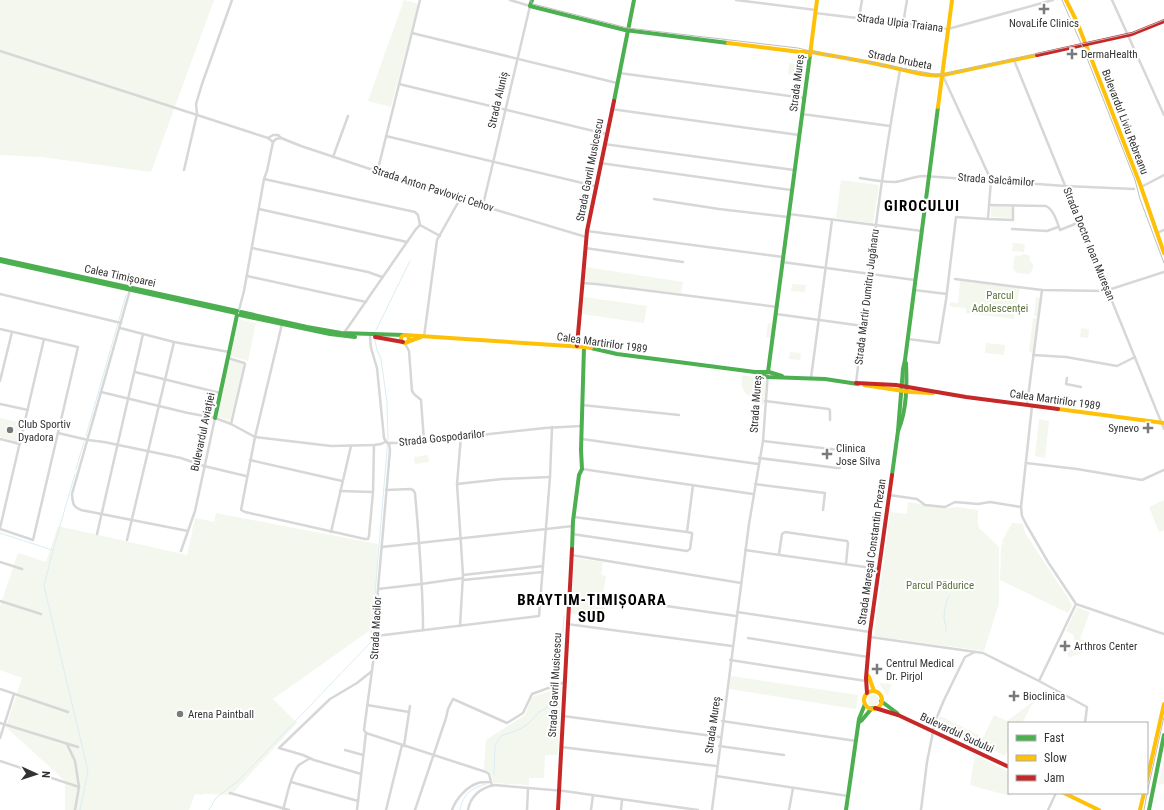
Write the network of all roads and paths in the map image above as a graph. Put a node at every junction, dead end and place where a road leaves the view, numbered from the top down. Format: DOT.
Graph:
graph roads {
  1 [pos="232,0"];
  2 [pos="420,0"];
  3 [pos="510,0"];
  4 [pos="532,0"];
  5 [pos="634,0"];
  6 [pos="736,0"];
  7 [pos="817,0"];
  8 [pos="862,0"];
  9 [pos="907,0"];
  10 [pos="952,0"];
  11 [pos="1053,0"];
  12 [pos="1066,0"];
  13 [pos="1112,0"];
  14 [pos="530,6"];
  15 [pos="815,12"];
  16 [pos="859,18"];
  17 [pos="1164,21"];
  18 [pos="903,24"];
  19 [pos="948,29"];
  20 [pos="627,31"];
  21 [pos="412,33"];
  22 [pos="1129,35"];
  23 [pos="1085,44"];
  24 [pos="0,51"];
  25 [pos="810,52"];
  26 [pos="517,58"];
  27 [pos="1014,60"];
  28 [pos="900,70"];
  29 [pos="619,73"];
  30 [pos="943,75"];
  31 [pos="617,83"];
  32 [pos="399,84"];
  33 [pos="804,98"];
  34 [pos="611,109"];
  35 [pos="506,110"];
  36 [pos="197,114"];
  37 [pos="802,114"];
  38 [pos="1164,115"];
  39 [pos="348,116"];
  40 [pos="890,126"];
  41 [pos="606,134"];
  42 [pos="799,135"];
  43 [pos="386,136"];
  44 [pos="268,138"];
  45 [pos="281,138"];
  46 [pos="273,142"];
  47 [pos="604,144"];
  48 [pos="333,157"];
  49 [pos="493,162"];
  50 [pos="600,163"];
  51 [pos="184,170"];
  52 [pos="794,170"];
  53 [pos="376,171"];
  54 [pos="1164,175"];
  55 [pos="929,176"];
  56 [pos="860,178"];
  57 [pos="264,179"];
  58 [pos="990,180"];
  59 [pos="882,181"];
  60 [pos="595,186"];
  61 [pos="1065,186"];
  62 [pos="1141,187"];
  63 [pos="1134,189"];
  64 [pos="792,190"];
  65 [pos="460,199"];
  66 [pos="654,199"];
  67 [pos="483,205"];
  68 [pos="989,205"];
  69 [pos="1013,206"];
  70 [pos="258,209"];
  71 [pos="788,216"];
  72 [pos="988,219"];
  73 [pos="832,220"];
  74 [pos="1080,222"];
  75 [pos="420,225"];
  76 [pos="876,225"];
  77 [pos="1058,227"];
  78 [pos="1012,229"];
  79 [pos="1164,230"];
  80 [pos="587,231"];
  81 [pos="922,231"];
  82 [pos="1156,233"];
  83 [pos="440,236"];
  84 [pos="586,236"];
  85 [pos="407,242"];
  86 [pos="252,248"];
  87 [pos="585,248"];
  88 [pos="1164,253"];
  89 [pos="0,260"];
  90 [pos="783,260"];
  91 [pos="683,262"];
  92 [pos="825,268"];
  93 [pos="1164,272"];
  94 [pos="869,274"];
  95 [pos="247,276"];
  96 [pos="382,277"];
  97 [pos="955,279"];
  98 [pos="915,280"];
  99 [pos="583,283"];
  100 [pos="130,290"];
  101 [pos="914,290"];
  102 [pos="1042,290"];
  103 [pos="1108,291"];
  104 [pos="0,294"];
  105 [pos="947,294"];
  106 [pos="366,302"];
  107 [pos="776,307"];
  108 [pos="238,313"];
  109 [pos="776,314"];
  110 [pos="819,321"];
  111 [pos="121,322"];
  112 [pos="282,324"];
  113 [pos="863,326"];
  114 [pos="120,328"];
  115 [pos="0,329"];
  116 [pos="12,332"];
  117 [pos="143,334"];
  118 [pos="344,334"];
  119 [pos="405,335"];
  120 [pos="370,336"];
  121 [pos="423,336"];
  122 [pos="44,339"];
  123 [pos="908,339"];
  124 [pos="174,342"];
  125 [pos="405,342"];
  126 [pos="577,346"];
  127 [pos="584,347"];
  128 [pos="229,352"];
  129 [pos="1033,355"];
  130 [pos="1135,357"];
  131 [pos="228,358"];
  132 [pos="134,372"];
  133 [pos="768,374"];
  134 [pos="811,378"];
  135 [pos="1067,378"];
  136 [pos="165,379"];
  137 [pos="0,381"];
  138 [pos="856,383"];
  139 [pos="1082,387"];
  140 [pos="903,388"];
  141 [pos="101,392"];
  142 [pos="220,393"];
  143 [pos="128,399"];
  144 [pos="765,401"];
  145 [pos="0,404"];
  146 [pos="582,405"];
  147 [pos="1027,405"];
  148 [pos="158,406"];
  149 [pos="1032,406"];
  150 [pos="28,410"];
  151 [pos="679,416"];
  152 [pos="215,418"];
  153 [pos="830,420"];
  154 [pos="1163,423"];
  155 [pos="231,424"];
  156 [pos="582,426"];
  157 [pos="552,427"];
  158 [pos="1164,429"];
  159 [pos="58,432"];
  160 [pos="461,436"];
  161 [pos="255,437"];
  162 [pos="0,439"];
  163 [pos="581,439"];
  164 [pos="88,440"];
  165 [pos="424,441"];
  166 [pos="763,441"];
  167 [pos="387,443"];
  168 [pos="20,444"];
  169 [pos="118,445"];
  170 [pos="374,445"];
  171 [pos="351,446"];
  172 [pos="839,450"];
  173 [pos="148,452"];
  174 [pos="759,458"];
  175 [pos="250,460"];
  176 [pos="1026,463"];
  177 [pos="758,464"];
  178 [pos="204,466"];
  179 [pos="840,468"];
  180 [pos="582,469"];
  181 [pos="1164,470"];
  182 [pos="246,476"];
  183 [pos="550,477"];
  184 [pos="342,481"];
  185 [pos="457,484"];
  186 [pos="755,484"];
  187 [pos="694,486"];
  188 [pos="386,490"];
  189 [pos="340,491"];
  190 [pos="373,492"];
  191 [pos="753,494"];
  192 [pos="889,495"];
  193 [pos="1021,506"];
  194 [pos="823,510"];
  195 [pos="102,513"];
  196 [pos="573,517"];
  197 [pos="132,520"];
  198 [pos="573,526"];
  199 [pos="0,529"];
  200 [pos="546,529"];
  201 [pos="188,531"];
  202 [pos="331,532"];
  203 [pos="687,532"];
  204 [pos="97,534"];
  205 [pos="572,534"];
  206 [pos="461,538"];
  207 [pos="127,540"];
  208 [pos="419,543"];
  209 [pos="382,547"];
  210 [pos="745,550"];
  211 [pos="182,551"];
  212 [pos="778,554"];
  213 [pos="571,555"];
  214 [pos="0,562"];
  215 [pos="846,564"];
  216 [pos="543,566"];
  217 [pos="22,569"];
  218 [pos="879,569"];
  219 [pos="543,572"];
  220 [pos="463,578"];
  221 [pos="741,583"];
  222 [pos="421,584"];
  223 [pos="378,589"];
  224 [pos="604,597"];
  225 [pos="0,601"];
  226 [pos="1076,604"];
  227 [pos="737,612"];
  228 [pos="41,614"];
  229 [pos="736,616"];
  230 [pos="567,624"];
  231 [pos="460,626"];
  232 [pos="422,630"];
  233 [pos="1164,634"];
  234 [pos="870,635"];
  235 [pos="376,636"];
  236 [pos="748,638"];
  237 [pos="732,646"];
  238 [pos="963,650"];
  239 [pos="975,652"];
  240 [pos="868,657"];
  241 [pos="965,657"];
  242 [pos="730,660"];
  243 [pos="373,671"];
  244 [pos="867,675"];
  245 [pos="866,680"];
  246 [pos="1039,681"];
  247 [pos="564,682"];
  248 [pos="0,689"];
  249 [pos="874,691"];
  250 [pos="867,693"];
  251 [pos="14,694"];
  252 [pos="881,701"];
  253 [pos="865,704"];
  254 [pos="1164,704"];
  255 [pos="366,705"];
  256 [pos="410,706"];
  257 [pos="874,708"];
  258 [pos="68,712"];
  259 [pos="409,712"];
  260 [pos="898,715"];
  261 [pos="563,716"];
  262 [pos="722,721"];
  263 [pos="859,722"];
  264 [pos="1084,722"];
  265 [pos="0,723"];
  266 [pos="4,724"];
  267 [pos="932,731"];
  268 [pos="366,733"];
  269 [pos="1164,735"];
  270 [pos="720,736"];
  271 [pos="0,738"];
  272 [pos="856,741"];
  273 [pos="67,744"];
  274 [pos="403,745"];
  275 [pos="561,746"];
  276 [pos="719,746"];
  277 [pos="78,747"];
  278 [pos="345,750"];
  279 [pos="363,755"];
  280 [pos="784,755"];
  281 [pos="434,756"];
  282 [pos="310,759"];
  283 [pos="0,761"];
  284 [pos="716,766"];
  285 [pos="1008,767"];
  286 [pos="361,774"];
  287 [pos="716,776"];
  288 [pos="1148,776"];
  289 [pos="291,782"];
  290 [pos="490,782"];
  291 [pos="492,786"];
  292 [pos="79,787"];
  293 [pos="528,788"];
  294 [pos="792,788"];
  295 [pos="559,791"];
  296 [pos="230,793"];
  297 [pos="1056,794"];
  298 [pos="1066,794"];
  299 [pos="1144,794"];
  300 [pos="593,795"];
  301 [pos="848,796"];
  302 [pos="622,800"];
  303 [pos="358,801"];
  304 [pos="283,809"];
  305 [pos="75,810"];
  306 [pos="289,810"];
  307 [pos="357,810"];
  308 [pos="386,810"];
  309 [pos="415,810"];
  310 [pos="452,810"];
  311 [pos="468,810"];
  312 [pos="527,810"];
  313 [pos="558,810"];
  314 [pos="591,810"];
  315 [pos="621,810"];
  316 [pos="692,810"];
  317 [pos="698,810"];
  318 [pos="712,810"];
  319 [pos="789,810"];
  320 [pos="846,810"];
  321 [pos="920,810"];
  322 [pos="1048,810"];
  323 [pos="1099,810"];
  324 [pos="1140,810"];
  325 [pos="1148,810"];
  1 -- 36 [label="street"];
  2 -- 21 [label="street"];
  3 -- 14 [label="street"];
  4 -- 14 [label="street, Strada Aluniș"];
  5 -- 20 [label="street, Strada Gavril Musicescu"];
  6 -- 15 [label="street, Strada Ulpia Traiana"];
  7 -- 15 [label="street, Strada Mureș"];
  8 -- 16 [label="street"];
  9 -- 18 [label="street"];
  10 -- 19 [label="street, Strada Mareșal Constantin Prezan"];
  11 -- 19 [label="street, Strada Ulpia Traiana"];
  12 -- 23 [label="street, Bulevardul Liviu Rebreanu"];
  13 -- 22 [label="street"];
  14 -- 20 [label="street, Strada Drubeta"];
  14 -- 26 [label="street, Strada Aluniș"];
  15 -- 16 [label="street, Strada Ulpia Traiana"];
  15 -- 25 [label="street, Strada Mureș"];
  16 -- 18 [label="street, Strada Ulpia Traiana"];
  17 -- 22 [label="street, Strada Drubeta"];
  18 -- 19 [label="street, Strada Ulpia Traiana"];
  19 -- 30 [label="street, Strada Mareșal Constantin Prezan"];
  20 -- 25 [label="street, Strada Drubeta"];
  20 -- 29 [label="street, Strada Gavril Musicescu"];
  21 -- 26 [label="street"];
  21 -- 32 [label="street"];
  22 -- 23 [label="street, Strada Drubeta"];
  22 -- 38 [label="street"];
  23 -- 27 [label="street, Strada Drubeta"];
  23 -- 62 [label="street, Bulevardul Liviu Rebreanu"];
  24 -- 36 [label="street"];
  25 -- 28 [label="street, Strada Drubeta"];
  25 -- 33 [label="street, Strada Mureș"];
  26 -- 31 [label="street"];
  26 -- 35 [label="street, Strada Aluniș"];
  27 -- 30 [label="street, Strada Drubeta"];
  27 -- 61 [label="street, Strada Doctor Ioan Mureșan"];
  28 -- 30 [label="street, Strada Drubeta"];
  28 -- 40 [label="street, Strada Martir Dumitru Jugănaru"];
  29 -- 31 [label="street, Strada Gavril Musicescu"];
  29 -- 33 [label="street"];
  30 -- 55 [label="street, Strada Mareșal Constantin Prezan"];
  30 -- 58 [label="street"];
  31 -- 34 [label="street, Strada Gavril Musicescu"];
  32 -- 35 [label="street"];
  32 -- 43 [label="street"];
  33 -- 37 [label="street, Strada Mureș"];
  34 -- 41 [label="street, Strada Gavril Musicescu"];
  34 -- 42 [label="street"];
  35 -- 41 [label="street"];
  35 -- 49 [label="street, Strada Aluniș"];
  36 -- 44 [label="street"];
  36 -- 51 [label="street"];
  37 -- 40 [label="street"];
  37 -- 42 [label="street, Strada Mureș"];
  39 -- 48 [label="street"];
  40 -- 59 [label="street, Strada Martir Dumitru Jugănaru"];
  41 -- 47 [label="street, Strada Gavril Musicescu"];
  42 -- 52 [label="street, Strada Mureș"];
  43 -- 49 [label="street"];
  43 -- 53 [label="street"];
  44 -- 45 [label="street"];
  44 -- 46 [label="street"];
  45 -- 46 [label="street"];
  45 -- 48 [label="street, Strada Anton Pavlovici Cehov"];
  46 -- 57 [label="street, Bulevardul Aviației"];
  47 -- 50 [label="street, Strada Gavril Musicescu"];
  47 -- 52 [label="street"];
  48 -- 53 [label="street, Strada Anton Pavlovici Cehov"];
  49 -- 60 [label="street"];
  49 -- 67 [label="street, Strada Aluniș"];
  50 -- 60 [label="street, Strada Gavril Musicescu"];
  50 -- 64 [label="street"];
  52 -- 64 [label="street, Strada Mureș"];
  53 -- 65 [label="street, Strada Anton Pavlovici Cehov"];
  54 -- 62 [label="street"];
  55 -- 58 [label="street, Strada Salcâmilor"];
  55 -- 59 [label="street, Strada Salcâmilor"];
  55 -- 81 [label="street, Strada Mareșal Constantin Prezan"];
  56 -- 59 [label="street, Strada Salcâmilor"];
  57 -- 70 [label="street, Bulevardul Aviației"];
  57 -- 75 [label="street"];
  58 -- 61 [label="street, Strada Salcâmilor"];
  58 -- 68 [label="street"];
  59 -- 76 [label="street, Strada Martir Dumitru Jugănaru"];
  60 -- 80 [label="street, Strada Gavril Musicescu"];
  61 -- 63 [label="street, Strada Salcâmilor"];
  61 -- 74 [label="street, Strada Doctor Ioan Mureșan"];
  62 -- 82 [label="street, Bulevardul Liviu Rebreanu"];
  64 -- 71 [label="street, Strada Mureș"];
  65 -- 67 [label="street, Strada Anton Pavlovici Cehov"];
  65 -- 83 [label="street"];
  66 -- 71 [label="street"];
  67 -- 84 [label="street, Strada Anton Pavlovici Cehov"];
  68 -- 69 [label="street"];
  68 -- 72 [label="street"];
  69 -- 72 [label="street"];
  69 -- 77 [label="street"];
  70 -- 85 [label="street"];
  70 -- 86 [label="street, Bulevardul Aviației"];
  71 -- 73 [label="street"];
  71 -- 90 [label="street, Strada Mureș"];
  72 -- 105 [label="street"];
  73 -- 76 [label="street"];
  73 -- 92 [label="street"];
  74 -- 77 [label="street"];
  74 -- 103 [label="street, Strada Doctor Ioan Mureșan"];
  75 -- 83 [label="street"];
  75 -- 85 [label="street"];
  76 -- 81 [label="street"];
  76 -- 94 [label="street, Strada Martir Dumitru Jugănaru"];
  77 -- 78 [label="street"];
  79 -- 82 [label="street"];
  80 -- 84 [label="street, Strada Gavril Musicescu"];
  80 -- 90 [label="street"];
  81 -- 98 [label="street, Strada Mareșal Constantin Prezan"];
  82 -- 88 [label="street, Bulevardul Liviu Rebreanu"];
  83 -- 121 [label="street"];
  84 -- 87 [label="street, Strada Gavril Musicescu"];
  85 -- 96 [label="street"];
  86 -- 95 [label="street, Bulevardul Aviației"];
  86 -- 96 [label="street"];
  87 -- 91 [label="street"];
  87 -- 99 [label="street, Strada Gavril Musicescu"];
  89 -- 100 [label="street, Calea Timișoarei"];
  89 -- 108 [label="street, Calea Timișoarei"];
  90 -- 92 [label="street"];
  90 -- 107 [label="street, Strada Mureș"];
  92 -- 94 [label="street"];
  92 -- 110 [label="street"];
  93 -- 103 [label="street"];
  94 -- 98 [label="street"];
  94 -- 113 [label="street, Strada Martir Dumitru Jugănaru"];
  95 -- 106 [label="street"];
  95 -- 108 [label="street, Bulevardul Aviației"];
  96 -- 106 [label="street"];
  97 -- 102 [label="street"];
  98 -- 101 [label="street, Strada Mareșal Constantin Prezan"];
  99 -- 107 [label="street"];
  99 -- 126 [label="street, Strada Gavril Musicescu"];
  100 -- 108 [label="street, Calea Timișoarei"];
  100 -- 111 [label="street"];
  101 -- 105 [label="street"];
  101 -- 123 [label="street, Strada Mareșal Constantin Prezan"];
  102 -- 103 [label="street"];
  102 -- 129 [label="street"];
  103 -- 130 [label="street, Strada Doctor Ioan Mureșan"];
  104 -- 111 [label="street"];
  105 -- 123 [label="street"];
  106 -- 118 [label="street"];
  107 -- 109 [label="street, Strada Mureș"];
  108 -- 112 [label="street, Calea Timișoarei"];
  108 -- 118 [label="street, Calea Timișoarei"];
  108 -- 128 [label="street, Bulevardul Aviației"];
  109 -- 110 [label="street"];
  109 -- 133 [label="street, Strada Mureș"];
  110 -- 113 [label="street"];
  110 -- 134 [label="street"];
  111 -- 114 [label="street"];
  112 -- 120 [label="street, Calea Timișoarei"];
  112 -- 161 [label="street"];
  113 -- 138 [label="street, Strada Martir Dumitru Jugănaru"];
  114 -- 117 [label="street"];
  114 -- 141 [label="street"];
  115 -- 116 [label="street"];
  116 -- 122 [label="street"];
  116 -- 137 [label="street"];
  117 -- 124 [label="street"];
  117 -- 132 [label="street"];
  118 -- 120 [label="street, Calea Timișoarei"];
  119 -- 120 [label="street, Calea Martirilor 1989"];
  119 -- 121 [label="street, Calea Martirilor 1989"];
  119 -- 125 [label="street"];
  120 -- 125 [label="street"];
  120 -- 167 [label="street, Strada Gospodarilor"];
  121 -- 125 [label="street, Calea Martirilor 1989"];
  121 -- 126 [label="street, Calea Martirilor 1989"];
  122 -- 150 [label="street"];
  122 -- 159 [label="street"];
  123 -- 140 [label="street, Strada Mareșal Constantin Prezan"];
  124 -- 128 [label="street"];
  124 -- 136 [label="street"];
  125 -- 165 [label="street"];
  126 -- 127 [label="street, Calea Martirilor 1989"];
  127 -- 133 [label="street, Calea Martirilor 1989"];
  127 -- 146 [label="street, Strada Gavril Musicescu"];
  128 -- 131 [label="street, Bulevardul Aviației"];
  129 -- 130 [label="street"];
  129 -- 147 [label="street"];
  130 -- 154 [label="street, Strada Doctor Ioan Mureșan"];
  131 -- 142 [label="street, Bulevardul Aviației"];
  131 -- 155 [label="street"];
  132 -- 136 [label="street"];
  132 -- 143 [label="street"];
  133 -- 134 [label="street, Calea Martirilor 1989"];
  133 -- 144 [label="street, Strada Mureș"];
  134 -- 138 [label="street, Calea Martirilor 1989"];
  135 -- 139 [label="street"];
  136 -- 142 [label="street"];
  136 -- 148 [label="street"];
  138 -- 140 [label="street, Calea Martirilor 1989"];
  140 -- 147 [label="street, Calea Martirilor 1989"];
  140 -- 192 [label="street, Strada Mareșal Constantin Prezan"];
  141 -- 143 [label="street"];
  141 -- 164 [label="street"];
  142 -- 152 [label="street, Bulevardul Aviației"];
  143 -- 148 [label="street"];
  143 -- 169 [label="street"];
  144 -- 153 [label="street"];
  144 -- 166 [label="street, Strada Mureș"];
  145 -- 150 [label="street"];
  146 -- 151 [label="street"];
  146 -- 156 [label="street, Strada Gavril Musicescu"];
  147 -- 149 [label="street, Calea Martirilor 1989"];
  148 -- 152 [label="street"];
  148 -- 173 [label="street"];
  149 -- 154 [label="street, Calea Martirilor 1989"];
  149 -- 176 [label="street"];
  150 -- 168 [label="street"];
  152 -- 155 [label="street"];
  152 -- 178 [label="street, Bulevardul Aviației"];
  154 -- 158 [label="street, Strada Doctor Ioan Mureșan"];
  155 -- 161 [label="street"];
  156 -- 157 [label="street, Strada Gospodarilor"];
  156 -- 163 [label="street, Strada Gavril Musicescu"];
  157 -- 160 [label="street, Strada Gospodarilor"];
  157 -- 183 [label="street"];
  159 -- 164 [label="street"];
  159 -- 199 [label="street"];
  160 -- 165 [label="street, Strada Gospodarilor"];
  160 -- 185 [label="street"];
  161 -- 171 [label="street"];
  161 -- 175 [label="street"];
  162 -- 168 [label="street"];
  163 -- 177 [label="street"];
  163 -- 180 [label="street, Strada Gavril Musicescu"];
  164 -- 169 [label="street"];
  164 -- 195 [label="street"];
  165 -- 167 [label="street, Strada Gospodarilor"];
  166 -- 172 [label="street"];
  166 -- 174 [label="street, Strada Mureș"];
  167 -- 170 [label="street"];
  167 -- 188 [label="street, Strada Macilor"];
  168 -- 199 [label="street"];
  169 -- 173 [label="street"];
  169 -- 195 [label="street"];
  170 -- 171 [label="street"];
  170 -- 190 [label="street"];
  171 -- 184 [label="street"];
  173 -- 178 [label="street"];
  173 -- 197 [label="street"];
  174 -- 177 [label="street, Strada Mureș"];
  174 -- 179 [label="street"];
  175 -- 182 [label="street"];
  175 -- 184 [label="street"];
  176 -- 181 [label="street"];
  176 -- 193 [label="street"];
  177 -- 186 [label="street, Strada Mureș"];
  178 -- 182 [label="street"];
  178 -- 201 [label="street, Bulevardul Aviației"];
  180 -- 187 [label="street"];
  180 -- 196 [label="street, Strada Gavril Musicescu"];
  182 -- 202 [label="street"];
  183 -- 185 [label="street"];
  183 -- 200 [label="street"];
  184 -- 189 [label="street"];
  185 -- 206 [label="street"];
  186 -- 191 [label="street, Strada Mureș"];
  186 -- 194 [label="street"];
  187 -- 191 [label="street"];
  187 -- 203 [label="street"];
  188 -- 208 [label="street"];
  188 -- 209 [label="street, Strada Macilor"];
  189 -- 190 [label="street"];
  189 -- 202 [label="street"];
  190 -- 202 [label="street"];
  191 -- 210 [label="street, Strada Mureș"];
  192 -- 193 [label="street"];
  192 -- 218 [label="street, Strada Mareșal Constantin Prezan"];
  193 -- 226 [label="street"];
  195 -- 197 [label="street"];
  195 -- 204 [label="street"];
  196 -- 198 [label="street, Strada Gavril Musicescu"];
  196 -- 203 [label="street"];
  197 -- 201 [label="street"];
  197 -- 207 [label="street"];
  198 -- 200 [label="street"];
  198 -- 205 [label="street, Strada Gavril Musicescu"];
  200 -- 206 [label="street"];
  200 -- 216 [label="street"];
  201 -- 211 [label="street, Bulevardul Aviației"];
  203 -- 205 [label="street"];
  205 -- 213 [label="street, Strada Gavril Musicescu"];
  206 -- 208 [label="street"];
  206 -- 220 [label="street"];
  208 -- 209 [label="street"];
  208 -- 222 [label="street"];
  209 -- 223 [label="street, Strada Macilor"];
  210 -- 212 [label="street"];
  210 -- 221 [label="street, Strada Mureș"];
  212 -- 215 [label="street"];
  212 -- 215 [label="street"];
  213 -- 221 [label="street"];
  213 -- 230 [label="street, Strada Gavril Musicescu"];
  214 -- 217 [label="street"];
  215 -- 218 [label="street"];
  216 -- 219 [label="street"];
  216 -- 220 [label="street"];
  218 -- 234 [label="street, Strada Mareșal Constantin Prezan"];
  219 -- 220 [label="street"];
  219 -- 231 [label="street"];
  220 -- 222 [label="street"];
  220 -- 231 [label="street"];
  221 -- 227 [label="street, Strada Mureș"];
  222 -- 223 [label="street"];
  222 -- 232 [label="street"];
  223 -- 235 [label="street, Strada Macilor"];
  224 -- 229 [label="street"];
  225 -- 228 [label="street"];
  226 -- 233 [label="street"];
  226 -- 246 [label="street"];
  227 -- 229 [label="street, Strada Mureș"];
  227 -- 234 [label="street"];
  229 -- 237 [label="street, Strada Mureș"];
  230 -- 237 [label="street"];
  230 -- 247 [label="street, Strada Gavril Musicescu"];
  231 -- 232 [label="street"];
  232 -- 235 [label="street"];
  234 -- 238 [label="street"];
  234 -- 240 [label="street, Strada Mareșal Constantin Prezan"];
  235 -- 243 [label="street, Strada Macilor"];
  236 -- 240 [label="street"];
  237 -- 242 [label="street, Strada Mureș"];
  238 -- 239 [label="street"];
  238 -- 241 [label="street"];
  239 -- 241 [label="street"];
  239 -- 246 [label="street"];
  240 -- 244 [label="street, Strada Mareșal Constantin Prezan"];
  241 -- 267 [label="street"];
  242 -- 245 [label="street"];
  242 -- 262 [label="street, Strada Mureș"];
  243 -- 255 [label="street, Strada Macilor"];
  243 -- 282 [label="street"];
  244 -- 245 [label="street, Strada Mareșal Constantin Prezan"];
  244 -- 249 [label="street, Strada Mareșal Constantin Prezan"];
  245 -- 250 [label="street, Strada Mareșal Constantin Prezan"];
  246 -- 264 [label="street"];
  247 -- 261 [label="street, Strada Gavril Musicescu"];
  247 -- 281 [label="street"];
  248 -- 251 [label="street"];
  249 -- 250 [label="street"];
  249 -- 252 [label="street"];
  250 -- 253 [label="street"];
  251 -- 258 [label="street"];
  251 -- 266 [label="street"];
  252 -- 257 [label="street"];
  252 -- 260 [label="street, Bulevardul Sudului"];
  253 -- 257 [label="street"];
  253 -- 263 [label="street"];
  254 -- 288 [label="street"];
  255 -- 259 [label="street"];
  255 -- 268 [label="street, Strada Macilor"];
  256 -- 259 [label="street"];
  257 -- 260 [label="street, Bulevardul Sudului"];
  257 -- 263 [label="street"];
  259 -- 274 [label="street"];
  260 -- 267 [label="street, Bulevardul Sudului"];
  261 -- 270 [label="street"];
  261 -- 275 [label="street, Strada Gavril Musicescu"];
  262 -- 270 [label="street, Strada Mureș"];
  262 -- 272 [label="street"];
  263 -- 272 [label="street"];
  265 -- 266 [label="street"];
  266 -- 271 [label="street"];
  266 -- 273 [label="street"];
  267 -- 285 [label="street, Bulevardul Sudului"];
  267 -- 321 [label="street"];
  268 -- 274 [label="street"];
  268 -- 279 [label="street, Strada Macilor"];
  269 -- 325 [label="street"];
  270 -- 276 [label="street, Strada Mureș"];
  272 -- 301 [label="street"];
  273 -- 277 [label="street"];
  273 -- 292 [label="street"];
  274 -- 281 [label="street"];
  274 -- 308 [label="street"];
  275 -- 284 [label="street"];
  275 -- 295 [label="street, Strada Gavril Musicescu"];
  276 -- 280 [label="street"];
  276 -- 284 [label="street, Strada Mureș"];
  278 -- 279 [label="street"];
  279 -- 286 [label="street, Strada Macilor"];
  281 -- 290 [label="street"];
  281 -- 309 [label="street"];
  282 -- 286 [label="street"];
  282 -- 289 [label="street"];
  283 -- 292 [label="street"];
  284 -- 287 [label="street, Strada Mureș"];
  286 -- 303 [label="street, Strada Macilor"];
  287 -- 294 [label="street"];
  287 -- 318 [label="street, Strada Mureș"];
  289 -- 303 [label="street"];
  289 -- 304 [label="street"];
  290 -- 291 [label="street"];
  290 -- 310 [label="street"];
  291 -- 293 [label="street"];
  291 -- 311 [label="street"];
  292 -- 305 [label="street"];
  293 -- 295 [label="street"];
  293 -- 312 [label="street"];
  294 -- 301 [label="street"];
  294 -- 319 [label="street"];
  295 -- 300 [label="street"];
  295 -- 313 [label="street, Strada Gavril Musicescu"];
  296 -- 304 [label="street"];
  297 -- 322 [label="street"];
  298 -- 323 [label="street"];
  299 -- 324 [label="street"];
  300 -- 302 [label="street"];
  300 -- 314 [label="street"];
  301 -- 320 [label="street"];
  302 -- 315 [label="street"];
  302 -- 316 [label="street"];
  303 -- 307 [label="street, Strada Macilor"];
  304 -- 306 [label="street"];
  316 -- 317 [label="street"];
}
